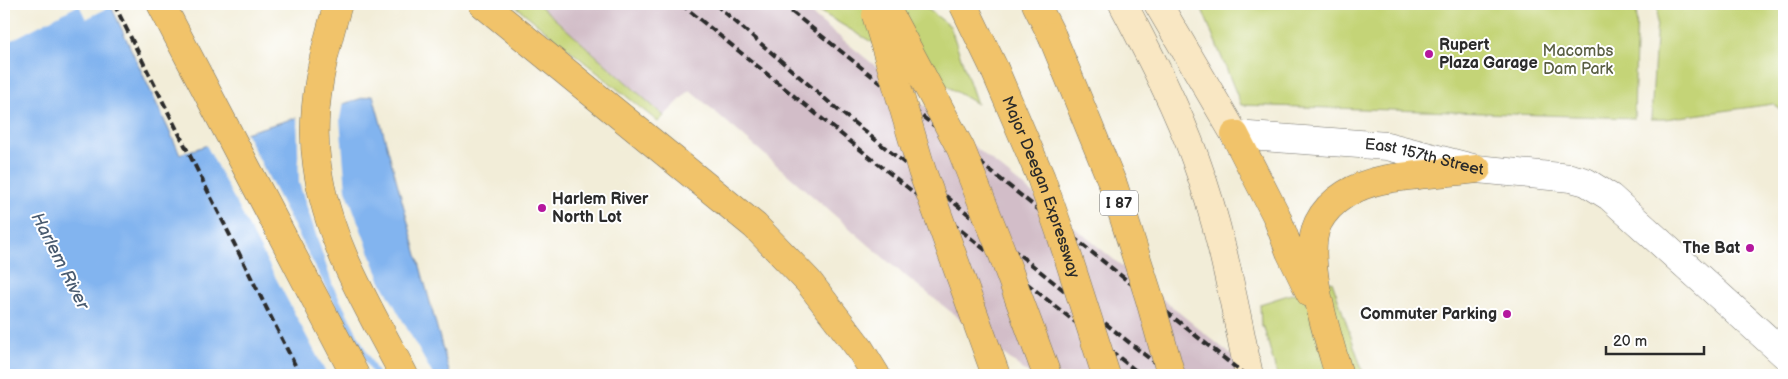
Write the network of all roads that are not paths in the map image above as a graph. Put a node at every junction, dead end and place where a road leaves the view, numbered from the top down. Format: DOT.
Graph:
graph roads {
  1 [pos="161,4"];
  2 [pos="338,4"];
  3 [pos="483,4"];
  4 [pos="873,4"];
  5 [pos="884,4"];
  6 [pos="963,4"];
  7 [pos="1036,4"];
  8 [pos="1124,4"];
  9 [pos="1158,4"];
  10 [pos="1235,135"];
  11 [pos="1477,169"];
  12 [pos="1302,247"];
  13 [pos="1784,354"];
  14 [pos="355,375"];
  15 [pos="404,375"];
  16 [pos="876,375"];
  17 [pos="996,375"];
  18 [pos="1047,375"];
  19 [pos="1106,375"];
  20 [pos="1171,375"];
  21 [pos="1249,375"];
  22 [pos="1339,375"];
  1 -- 14 [label="highway"];
  2 -- 15 [label="highway"];
  3 -- 16 [label="highway"];
  4 -- 17 [label="highway, bridge"];
  5 -- 18 [label="highway, bridge"];
  6 -- 19 [label="highway, Major Deegan Expressway, bridge"];
  7 -- 20 [label="highway, I 87, bridge"];
  8 -- 21 [label="main road"];
  9 -- 10 [label="main road"];
  10 -- 11 [label="street, East 157th Street"];
  10 -- 12 [label="highway"];
  11 -- 12 [label="highway"];
  11 -- 13 [label="street, East 157th Street"];
  12 -- 22 [label="highway"];
}
